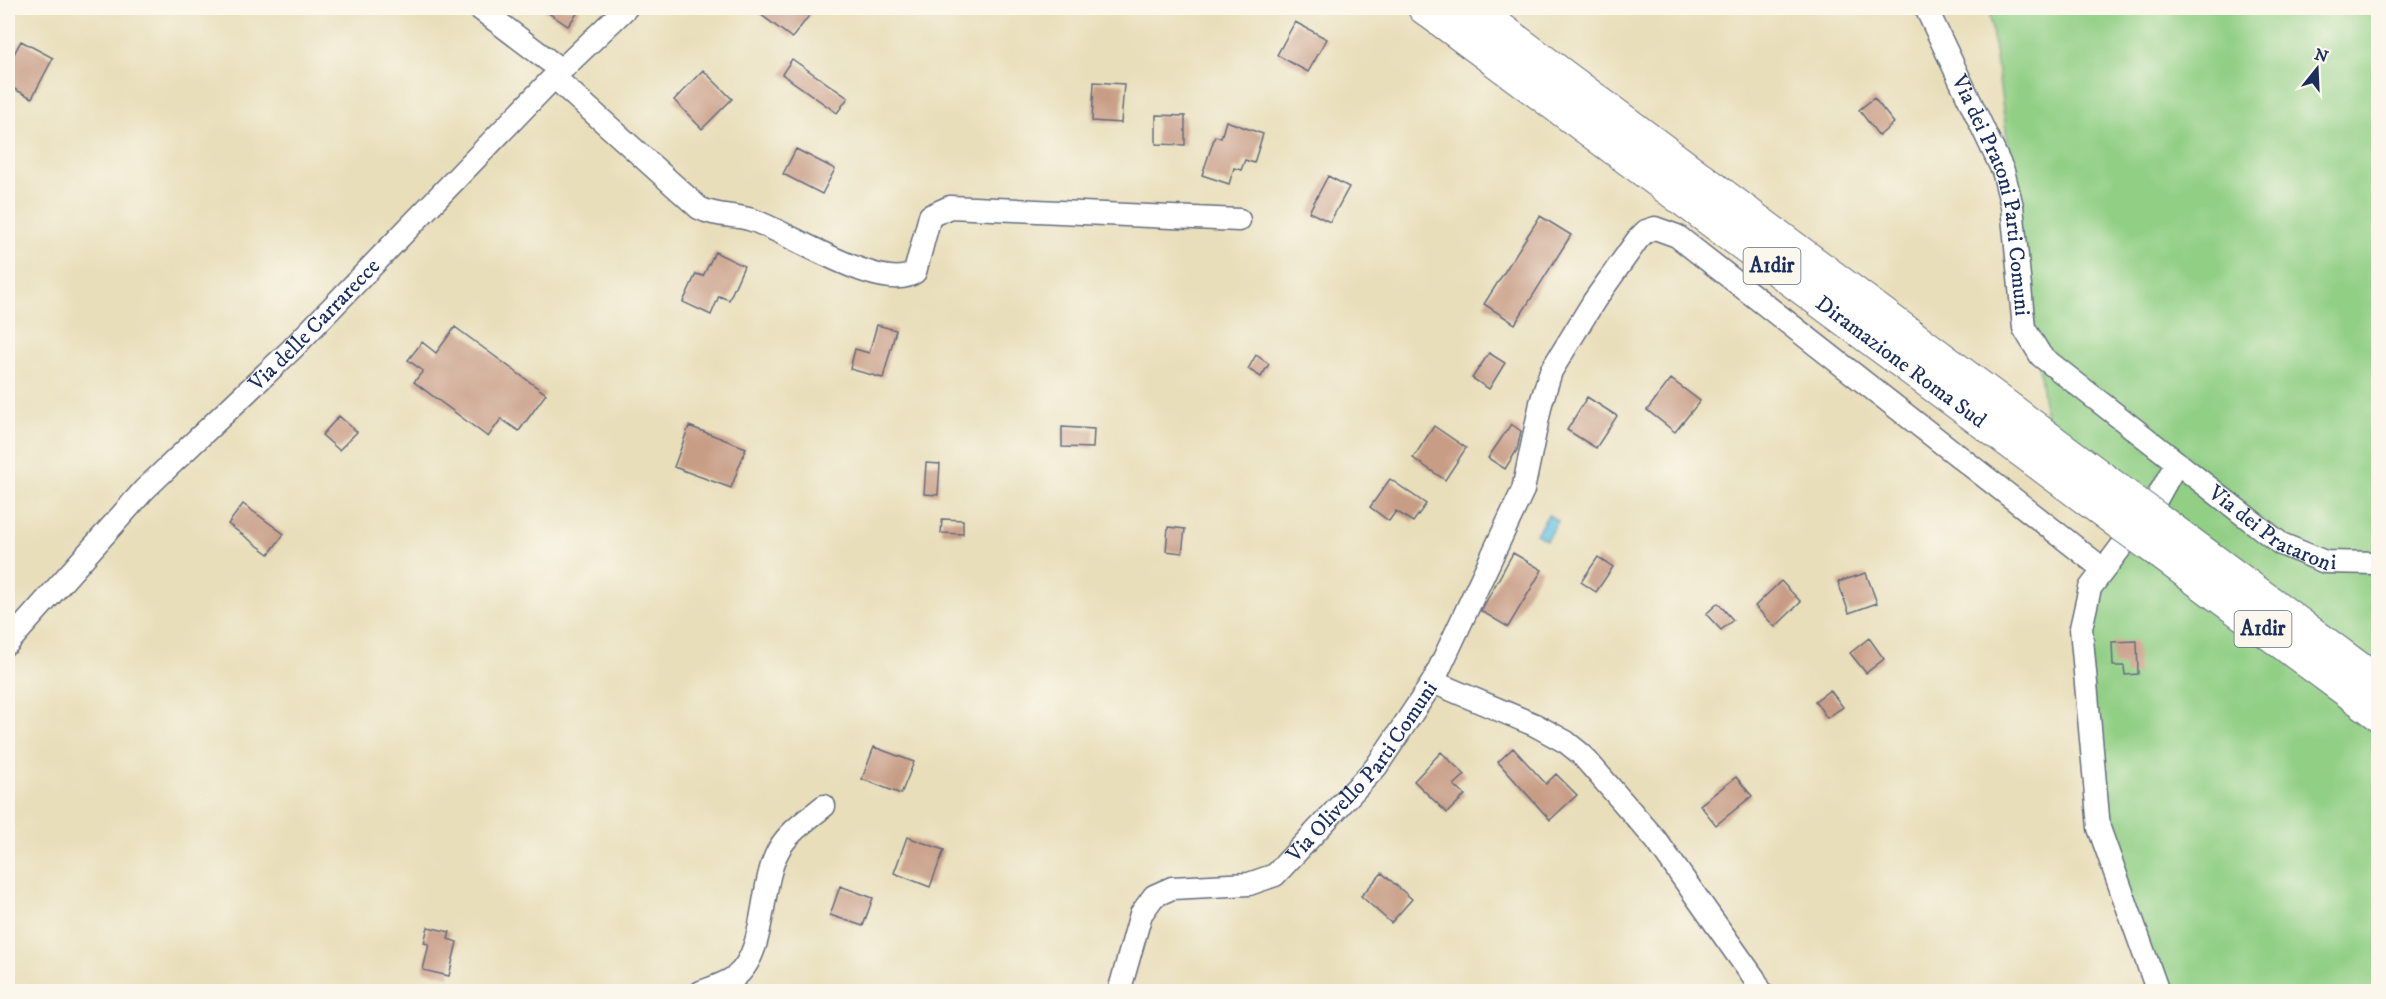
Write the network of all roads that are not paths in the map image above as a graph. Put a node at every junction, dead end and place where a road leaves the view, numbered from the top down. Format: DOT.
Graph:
graph roads {
  1 [pos="479,8"];
  2 [pos="626,8"];
  3 [pos="1424,8"];
  4 [pos="1473,8"];
  5 [pos="1926,8"];
  6 [pos="557,74"];
  7 [pos="1239,220"];
  8 [pos="2176,464"];
  9 [pos="2128,513"];
  10 [pos="2155,533"];
  11 [pos="2379,563"];
  12 [pos="2103,569"];
  13 [pos="8,643"];
  14 [pos="1432,682"];
  15 [pos="2379,682"];
  16 [pos="2379,714"];
  17 [pos="824,806"];
  18 [pos="701,992"];
  19 [pos="1119,992"];
  20 [pos="1761,992"];
  21 [pos="2158,992"];
  1 -- 6 [label="street"];
  2 -- 6 [label="street, Via delle Carrarecce"];
  3 -- 9 [label="highway, Diramazione Roma Sud / A1dir"];
  4 -- 9 [label="highway, Diramazione Roma Sud / A1dir"];
  5 -- 8 [label="street, Via dei Pratoni Parti Comuni"];
  6 -- 7 [label="street"];
  6 -- 13 [label="street, Via delle Carrarecce"];
  8 -- 11 [label="street, Via dei Prataroni"];
  8 -- 12 [label="street"];
  9 -- 10 [label="highway, Diramazione Roma Sud / A1dir, bridge"];
  10 -- 15 [label="highway, Diramazione Roma Sud / A1dir"];
  10 -- 16 [label="highway, Diramazione Roma Sud / A1dir"];
  12 -- 14 [label="street"];
  12 -- 21 [label="street"];
  14 -- 19 [label="street, Via Olivello Parti Comuni"];
  14 -- 20 [label="street, Via Olivello Parti Comuni"];
  17 -- 18 [label="street"];
}
